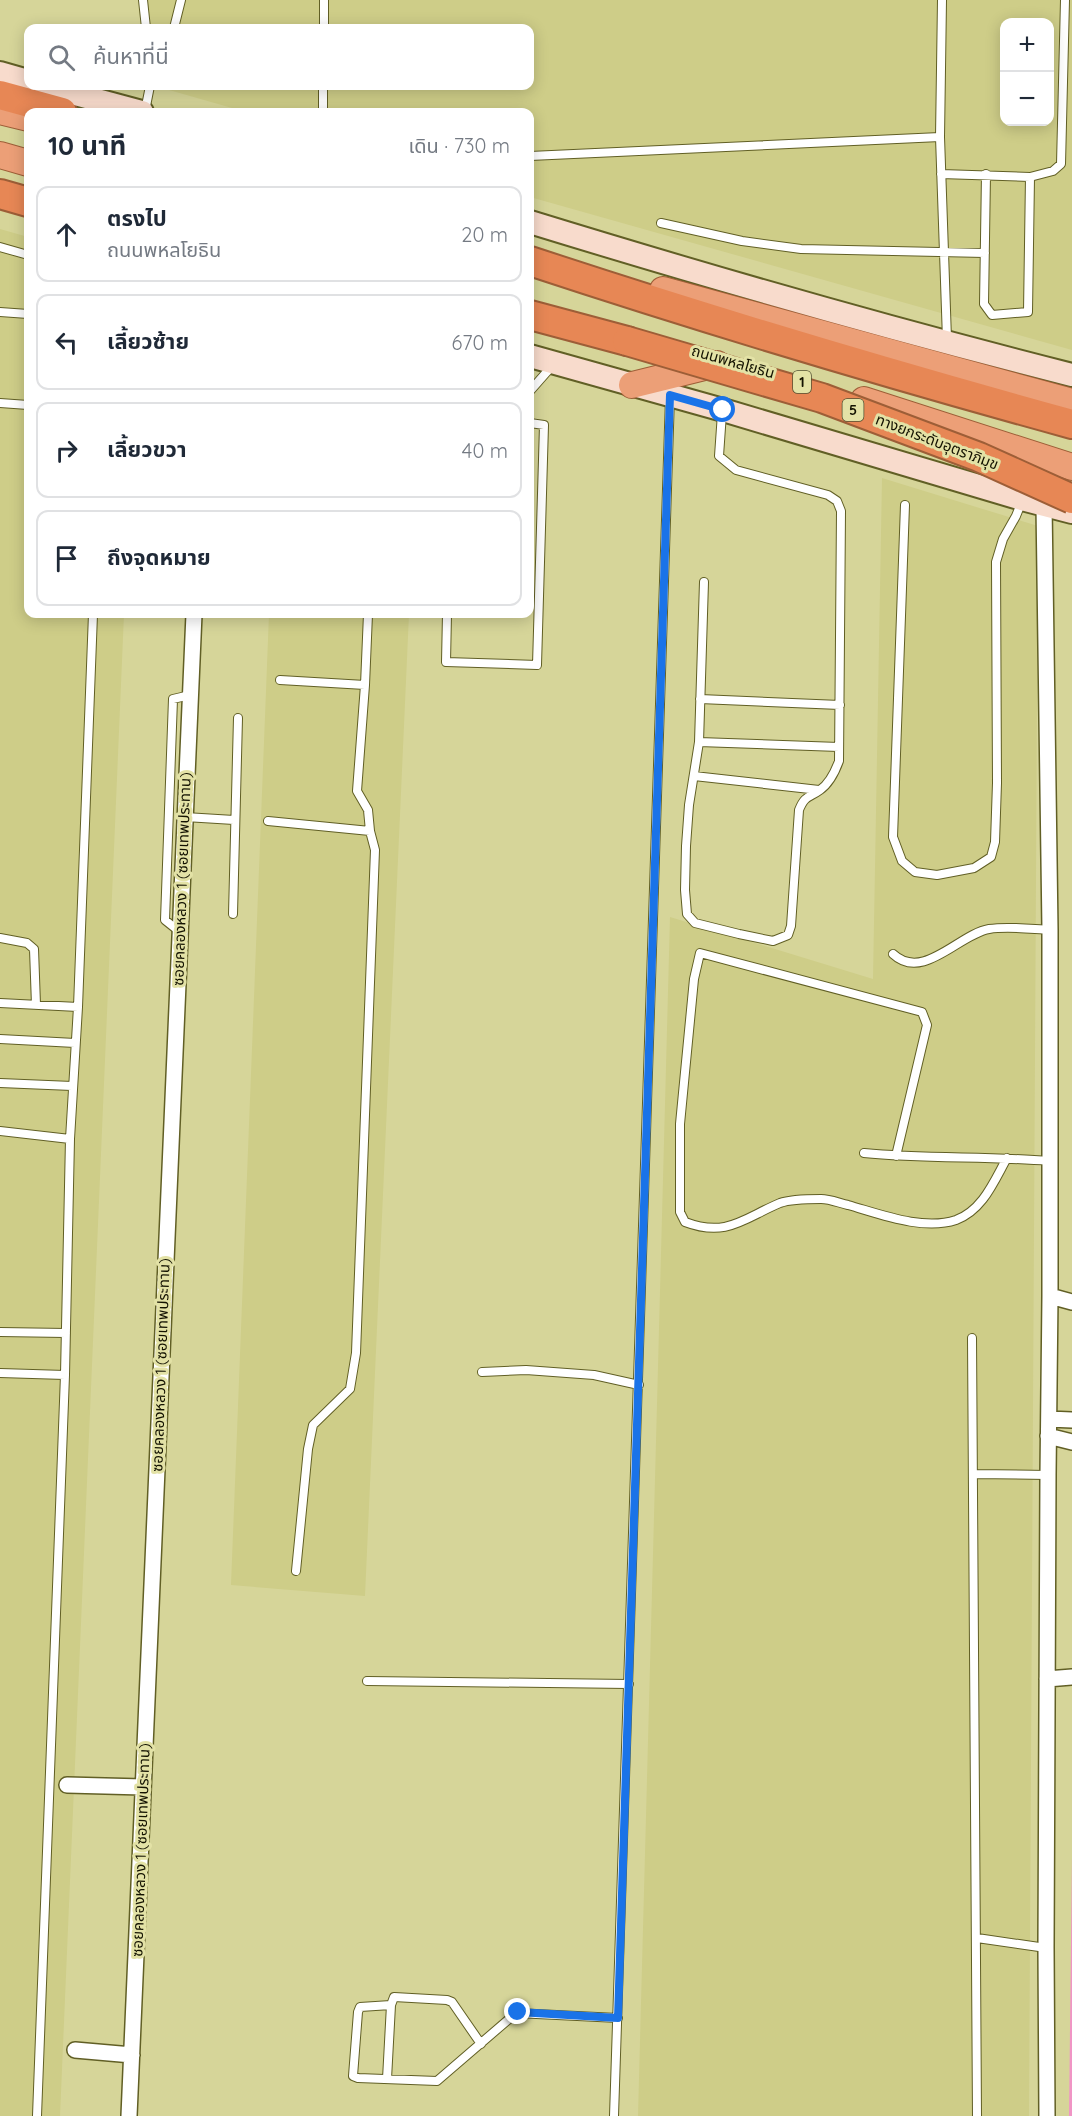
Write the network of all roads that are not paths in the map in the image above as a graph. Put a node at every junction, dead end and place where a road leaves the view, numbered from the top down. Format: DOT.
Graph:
graph roads {
  1 [pos="143,0"];
  2 [pos="181,0"];
  3 [pos="324,0"];
  4 [pos="942,0"];
  5 [pos="1065,0"];
  6 [pos="146,24"];
  7 [pos="175,24"];
  8 [pos="324,24"];
  9 [pos="0,73"];
  10 [pos="24,80"];
  11 [pos="60,90"];
  12 [pos="149,90"];
  13 [pos="323,90"];
  14 [pos="0,95"];
  15 [pos="47,108"];
  16 [pos="128,108"];
  17 [pos="144,108"];
  18 [pos="323,108"];
  19 [pos="0,111"];
  20 [pos="24,117"];
  21 [pos="940,137"];
  22 [pos="0,155"];
  23 [pos="534,156"];
  24 [pos="24,162"];
  25 [pos="941,174"];
  26 [pos="986,174"];
  27 [pos="1030,177"];
  28 [pos="0,194"];
  29 [pos="24,201"];
  30 [pos="0,205"];
  31 [pos="24,213"];
  32 [pos="534,223"];
  33 [pos="661,223"];
  34 [pos="0,247"];
  35 [pos="985,253"];
  36 [pos="24,254"];
  37 [pos="945,254"];
  38 [pos="534,256"];
  39 [pos="534,262"];
  40 [pos="534,306"];
  41 [pos="0,312"];
  42 [pos="24,314"];
  43 [pos="534,316"];
  44 [pos="948,344"];
  45 [pos="534,357"];
  46 [pos="729,361"];
  47 [pos="555,363"];
  48 [pos="1072,375"];
  49 [pos="632,385"];
  50 [pos="534,387"];
  51 [pos="670,395"];
  52 [pos="1072,402"];
  53 [pos="0,403"];
  54 [pos="24,405"];
  55 [pos="723,410"];
  56 [pos="534,424"];
  57 [pos="1072,424"];
  58 [pos="1072,467"];
  59 [pos="1072,499"];
  60 [pos="1022,500"];
  61 [pos="905,505"];
  62 [pos="1044,505"];
  63 [pos="1072,512"];
  64 [pos="534,552"];
  65 [pos="540,552"];
  66 [pos="704,582"];
  67 [pos="93,618"];
  68 [pos="194,618"];
  69 [pos="368,618"];
  70 [pos="447,618"];
  71 [pos="280,680"];
  72 [pos="365,685"];
  73 [pos="190,695"];
  74 [pos="700,699"];
  75 [pos="840,705"];
  76 [pos="238,718"];
  77 [pos="699,742"];
  78 [pos="839,747"];
  79 [pos="694,776"];
  80 [pos="820,790"];
  81 [pos="185,817"];
  82 [pos="234,820"];
  83 [pos="268,821"];
  84 [pos="370,831"];
  85 [pos="233,914"];
  86 [pos="1050,930"];
  87 [pos="180,932"];
  88 [pos="0,938"];
  89 [pos="893,954"];
  90 [pos="0,1003"];
  91 [pos="36,1005"];
  92 [pos="78,1007"];
  93 [pos="0,1039"];
  94 [pos="75,1043"];
  95 [pos="0,1083"];
  96 [pos="72,1086"];
  97 [pos="0,1131"];
  98 [pos="70,1139"];
  99 [pos="864,1153"];
  100 [pos="896,1156"];
  101 [pos="1007,1158"];
  102 [pos="1049,1161"];
  103 [pos="1050,1296"];
  104 [pos="1072,1302"];
  105 [pos="0,1332"];
  106 [pos="66,1333"];
  107 [pos="972,1338"];
  108 [pos="482,1372"];
  109 [pos="0,1373"];
  110 [pos="65,1375"];
  111 [pos="639,1385"];
  112 [pos="1049,1419"];
  113 [pos="1072,1420"];
  114 [pos="1048,1436"];
  115 [pos="1072,1442"];
  116 [pos="973,1474"];
  117 [pos="1048,1475"];
  118 [pos="296,1571"];
  119 [pos="1072,1677"];
  120 [pos="1047,1679"];
  121 [pos="367,1681"];
  122 [pos="628,1684"];
  123 [pos="67,1785"];
  124 [pos="143,1787"];
  125 [pos="977,1938"];
  126 [pos="1046,1948"];
  127 [pos="391,2005"];
  128 [pos="618,2018"];
  129 [pos="481,2044"];
  130 [pos="75,2050"];
  131 [pos="132,2055"];
  132 [pos="387,2079"];
  133 [pos="37,2116"];
  134 [pos="129,2116"];
  135 [pos="614,2116"];
  136 [pos="977,2116"];
  137 [pos="1047,2116"];
  1 -- 6 [label="lane"];
  2 -- 7 [label="lane"];
  3 -- 8 [label="lane"];
  4 -- 21 [label="lane"];
  5 -- 27 [label="lane"];
  9 -- 10 [label="main road"];
  11 -- 16 [label="main road"];
  12 -- 17 [label="lane"];
  13 -- 18 [label="lane"];
  14 -- 15 [label="highway"];
  19 -- 20 [label="highway"];
  21 -- 23 [label="lane"];
  21 -- 25 [label="lane"];
  22 -- 24 [label="highway"];
  25 -- 26 [label="lane"];
  25 -- 37 [label="lane"];
  26 -- 27 [label="lane"];
  26 -- 35 [label="lane"];
  27 -- 35 [label="lane"];
  28 -- 29 [label="highway"];
  30 -- 31 [label="main road"];
  32 -- 44 [label="main road"];
  33 -- 37 [label="lane"];
  34 -- 36 [label="lane"];
  35 -- 37 [label="lane"];
  37 -- 44 [label="lane"];
  38 -- 52 [label="highway"];
  39 -- 57 [label="highway"];
  40 -- 46 [label="highway, ถนนพหลโยธิน / 1"];
  41 -- 42 [label="lane"];
  43 -- 59 [label="highway, ทางยกระดับอุตราภิมุข / 5, bridge"];
  44 -- 48 [label="main road"];
  45 -- 47 [label="main road"];
  46 -- 49 [label="highway"];
  46 -- 58 [label="highway, ถนนพหลโยธิน / 1"];
  47 -- 49 [label="main road"];
  47 -- 50 [label="lane"];
  49 -- 51 [label="main road"];
  51 -- 55 [label="main road"];
  51 -- 111 [label="lane"];
  53 -- 54 [label="lane"];
  55 -- 60 [label="main road"];
  55 -- 75 [label="lane"];
  56 -- 65 [label="lane"];
  60 -- 61 [label="lane"];
  60 -- 62 [label="main road"];
  62 -- 63 [label="main road"];
  62 -- 86 [label="street"];
  64 -- 65 [label="lane"];
  65 -- 70 [label="lane"];
  66 -- 74 [label="lane"];
  67 -- 92 [label="lane"];
  68 -- 73 [label="street, ซอยคลองหลวง 1 (ซอยเทพประทาน)"];
  69 -- 72 [label="lane"];
  71 -- 72 [label="lane"];
  72 -- 84 [label="lane"];
  73 -- 81 [label="street, ซอยคลองหลวง 1 (ซอยเทพประทาน)"];
  73 -- 87 [label="lane"];
  74 -- 75 [label="lane"];
  74 -- 77 [label="lane"];
  75 -- 78 [label="lane"];
  76 -- 82 [label="lane"];
  77 -- 78 [label="lane"];
  77 -- 79 [label="lane"];
  78 -- 80 [label="lane"];
  79 -- 80 [label="lane"];
  79 -- 80 [label="lane"];
  81 -- 82 [label="lane"];
  81 -- 87 [label="street, ซอยคลองหลวง 1 (ซอยเทพประทาน)"];
  82 -- 85 [label="lane"];
  83 -- 84 [label="lane"];
  84 -- 118 [label="lane"];
  86 -- 89 [label="lane"];
  86 -- 102 [label="street"];
  87 -- 124 [label="street, ซอยคลองหลวง 1 (ซอยเทพประทาน)"];
  88 -- 91 [label="lane"];
  90 -- 91 [label="lane"];
  91 -- 92 [label="lane"];
  92 -- 94 [label="lane"];
  93 -- 94 [label="lane"];
  94 -- 96 [label="lane"];
  95 -- 96 [label="lane"];
  96 -- 98 [label="lane"];
  97 -- 98 [label="lane"];
  98 -- 106 [label="lane"];
  99 -- 100 [label="lane"];
  100 -- 101 [label="lane"];
  100 -- 101 [label="lane"];
  101 -- 102 [label="lane"];
  102 -- 103 [label="street"];
  103 -- 104 [label="street"];
  103 -- 112 [label="street"];
  105 -- 106 [label="lane"];
  106 -- 110 [label="lane"];
  107 -- 116 [label="lane"];
  108 -- 111 [label="lane"];
  109 -- 110 [label="lane"];
  110 -- 133 [label="lane"];
  111 -- 122 [label="lane"];
  112 -- 113 [label="street"];
  112 -- 114 [label="street"];
  114 -- 115 [label="street"];
  114 -- 117 [label="street"];
  116 -- 117 [label="lane"];
  116 -- 125 [label="lane"];
  117 -- 120 [label="street"];
  119 -- 120 [label="street"];
  120 -- 126 [label="street"];
  121 -- 122 [label="lane"];
  122 -- 128 [label="lane"];
  123 -- 124 [label="street"];
  124 -- 131 [label="street, ซอยคลองหลวง 1 (ซอยเทพประทาน)"];
  125 -- 126 [label="lane"];
  125 -- 136 [label="lane"];
  126 -- 137 [label="street"];
  127 -- 129 [label="lane"];
  127 -- 132 [label="lane"];
  127 -- 132 [label="lane"];
  128 -- 129 [label="lane"];
  128 -- 135 [label="lane"];
  129 -- 132 [label="lane"];
  130 -- 131 [label="street"];
  131 -- 134 [label="street, ซอยคลองหลวง 1 (ซอยเทพประทาน)"];
}
